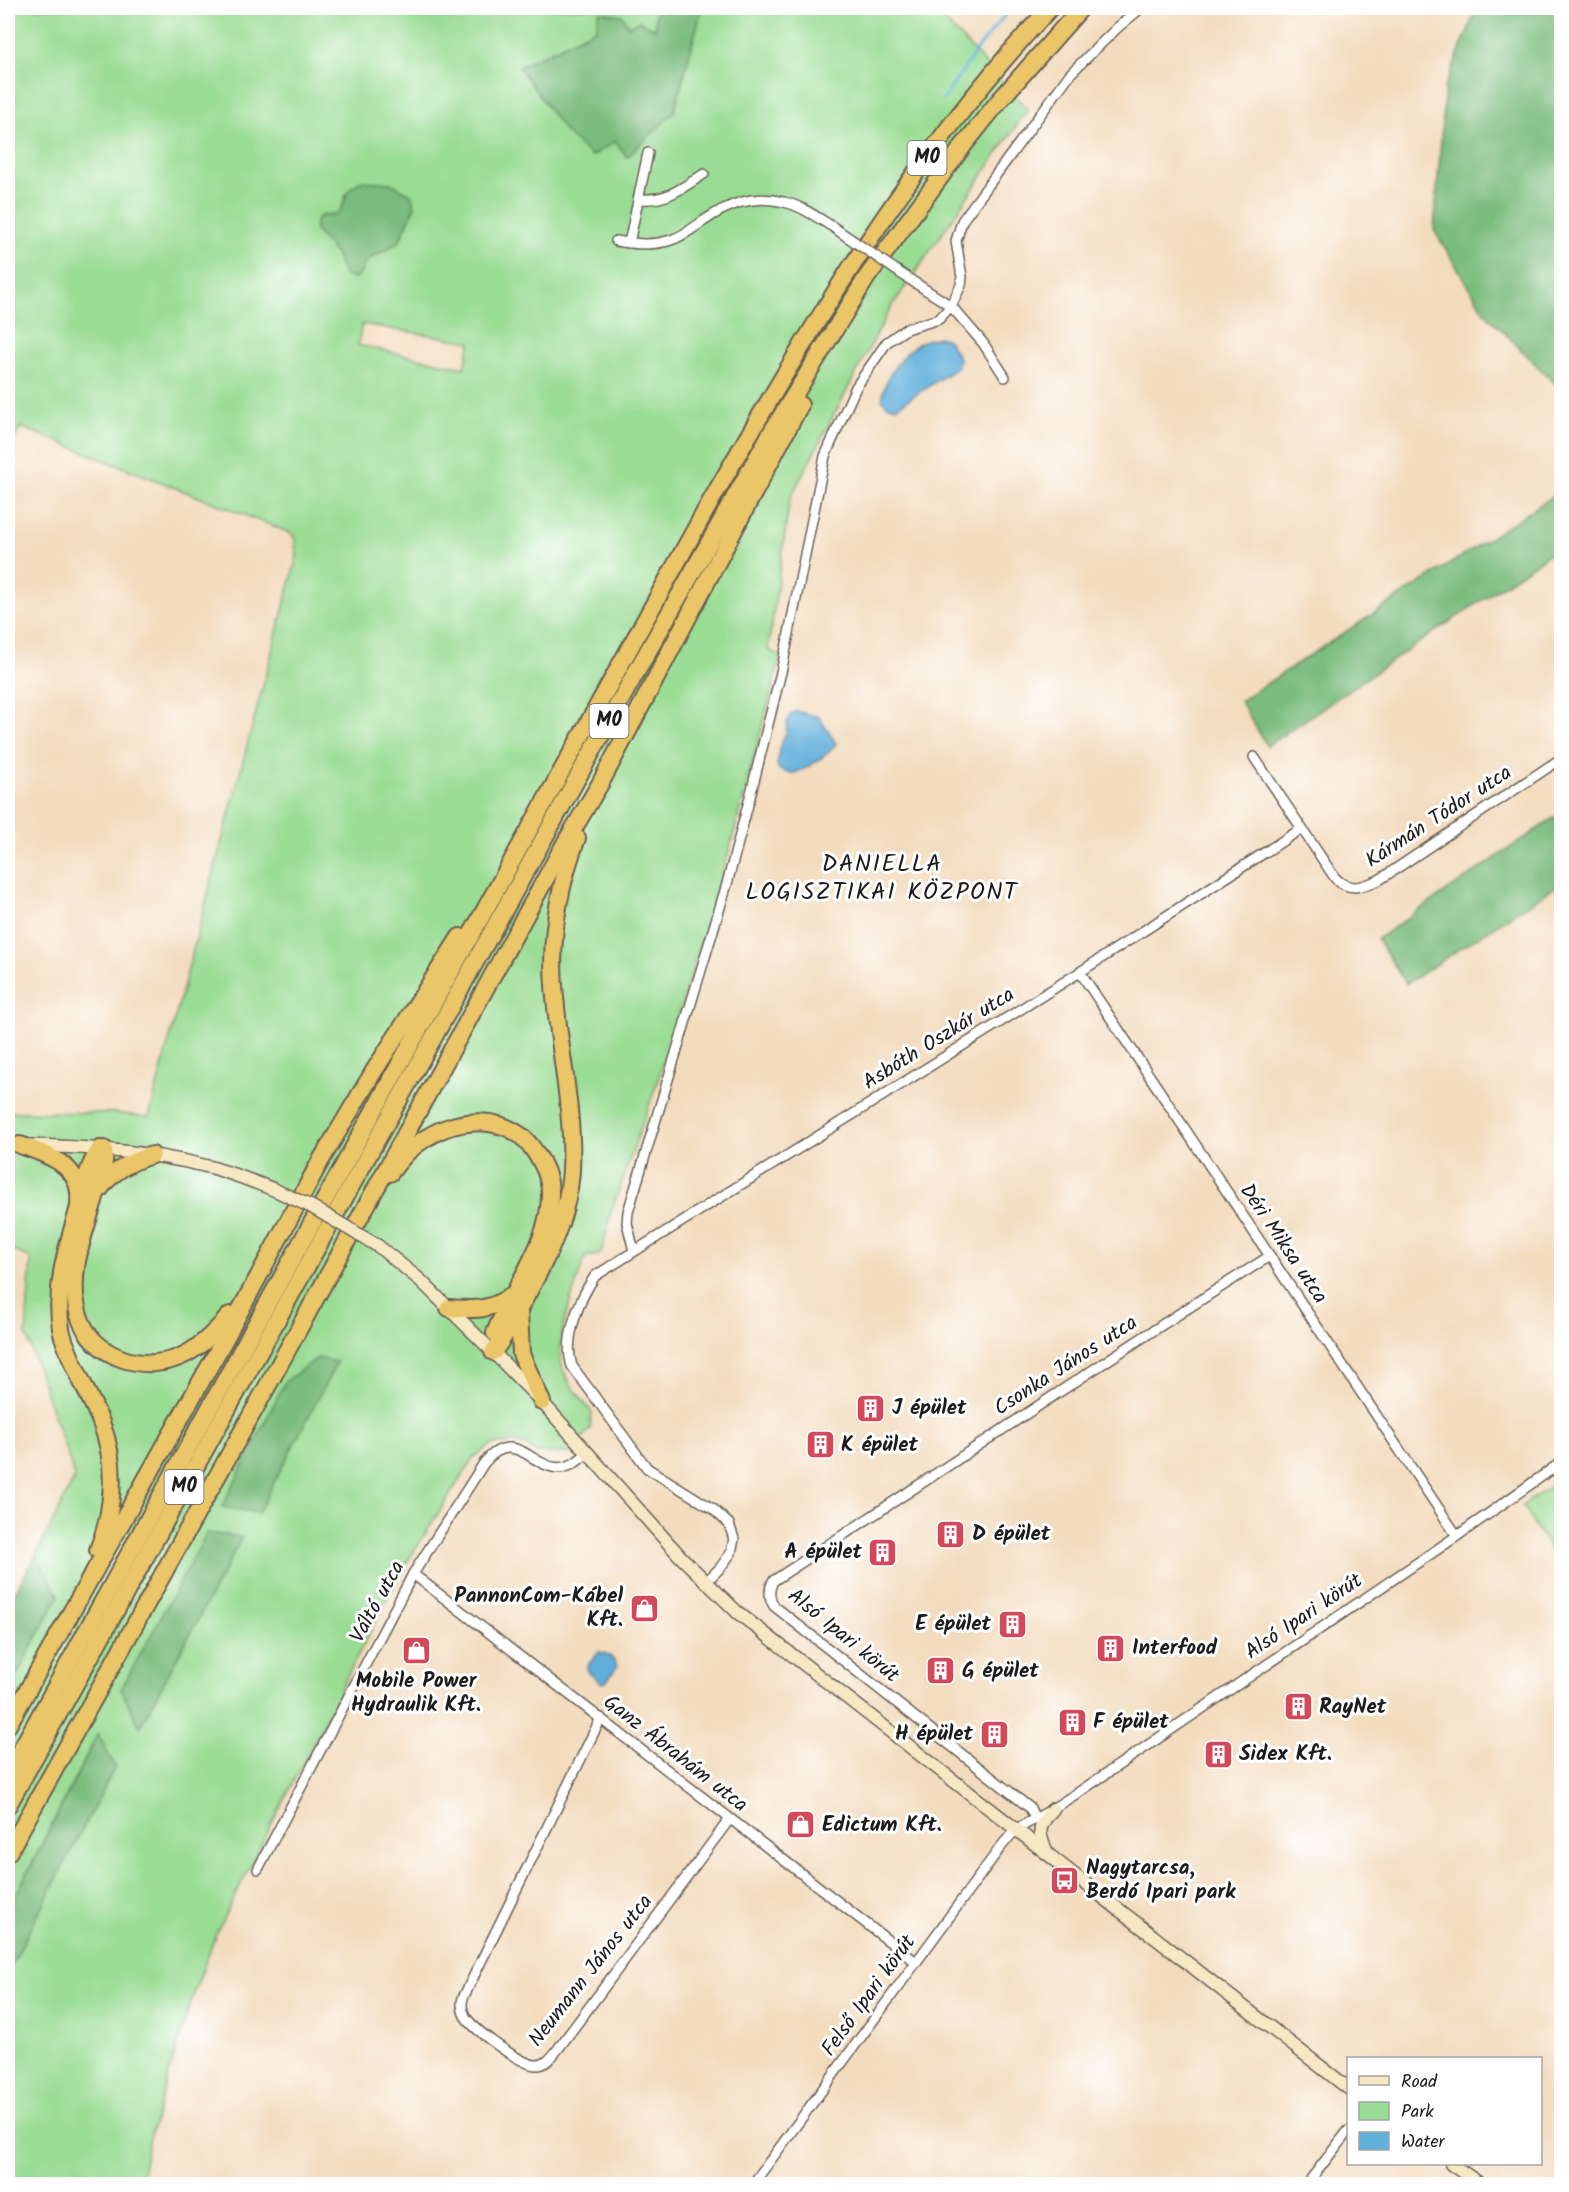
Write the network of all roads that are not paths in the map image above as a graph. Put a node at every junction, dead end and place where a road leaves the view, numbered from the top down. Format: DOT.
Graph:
graph roads {
  1 [pos="1050,8"];
  2 [pos="1081,8"];
  3 [pos="1141,8"];
  4 [pos="648,153"];
  5 [pos="704,174"];
  6 [pos="639,199"];
  7 [pos="616,241"];
  8 [pos="629,243"];
  9 [pos="867,277"];
  10 [pos="951,306"];
  11 [pos="1005,377"];
  12 [pos="1254,757"];
  13 [pos="1562,758"];
  14 [pos="600,784"];
  15 [pos="1301,829"];
  16 [pos="494,894"];
  17 [pos="1080,972"];
  18 [pos="14,1145"];
  19 [pos="102,1149"];
  20 [pos="152,1155"];
  21 [pos="96,1195"];
  22 [pos="366,1204"];
  23 [pos="79,1209"];
  24 [pos="634,1251"];
  25 [pos="1270,1256"];
  26 [pos="264,1264"];
  27 [pos="516,1301"];
  28 [pos="449,1308"];
  29 [pos="493,1352"];
  30 [pos="542,1402"];
  31 [pos="588,1453"];
  32 [pos="1562,1462"];
  33 [pos="1457,1536"];
  34 [pos="413,1574"];
  35 [pos="706,1582"];
  36 [pos="769,1592"];
  37 [pos="79,1598"];
  38 [pos="601,1718"];
  39 [pos="8,1725"];
  40 [pos="8,1773"];
  41 [pos="8,1805"];
  42 [pos="1053,1809"];
  43 [pos="1035,1819"];
  44 [pos="729,1820"];
  45 [pos="1015,1830"];
  46 [pos="8,1853"];
  47 [pos="1048,1856"];
  48 [pos="258,1869"];
  49 [pos="916,1962"];
  50 [pos="1347,2087"];
  51 [pos="1347,2132"];
  52 [pos="1454,2165"];
  53 [pos="1308,2183"];
  54 [pos="753,2184"];
  55 [pos="1480,2184"];
  1 -- 16 [label="highway, M0"];
  2 -- 9 [label="highway, M0"];
  3 -- 10 [label="street"];
  4 -- 6 [label="street"];
  5 -- 6 [label="street"];
  6 -- 8 [label="street"];
  7 -- 8 [label="street"];
  8 -- 10 [label="street, bridge"];
  9 -- 14 [label="highway"];
  9 -- 41 [label="highway, M0"];
  10 -- 11 [label="street"];
  10 -- 24 [label="street"];
  12 -- 15 [label="street, Kármán Tódor utca"];
  13 -- 15 [label="street, Kármán Tódor utca"];
  14 -- 22 [label="highway"];
  14 -- 27 [label="highway"];
  15 -- 17 [label="street, Asbóth Oszkár utca"];
  16 -- 26 [label="highway"];
  16 -- 40 [label="highway, M0"];
  17 -- 24 [label="street, Asbóth Oszkár utca"];
  17 -- 25 [label="street, Déri Miksa utca"];
  18 -- 19 [label="main road"];
  18 -- 23 [label="highway"];
  19 -- 20 [label="main road"];
  19 -- 21 [label="highway"];
  19 -- 23 [label="highway"];
  20 -- 21 [label="highway"];
  20 -- 28 [label="main road, bridge"];
  21 -- 26 [label="highway"];
  22 -- 27 [label="highway"];
  22 -- 46 [label="highway"];
  23 -- 37 [label="highway"];
  24 -- 35 [label="street, Asbóth Oszkár utca"];
  25 -- 33 [label="street, Déri Miksa utca"];
  25 -- 36 [label="street, Csonka János utca"];
  26 -- 37 [label="highway"];
  27 -- 28 [label="highway"];
  27 -- 29 [label="highway"];
  27 -- 30 [label="highway"];
  28 -- 29 [label="main road"];
  29 -- 30 [label="main road"];
  30 -- 31 [label="main road"];
  31 -- 34 [label="street, Váltó utca"];
  31 -- 35 [label="main road"];
  32 -- 33 [label="street, Alsó Ipari körút"];
  33 -- 42 [label="street, Alsó Ipari körút"];
  34 -- 38 [label="street, Ganz Ábrahám utca"];
  34 -- 48 [label="street, Váltó utca"];
  35 -- 45 [label="main road"];
  36 -- 43 [label="street, Alsó Ipari körút"];
  37 -- 39 [label="highway"];
  38 -- 44 [label="street, Ganz Ábrahám utca"];
  38 -- 44 [label="street, Neumann János utca"];
  42 -- 43 [label="street, Alsó Ipari körút"];
  42 -- 47 [label="main road"];
  43 -- 45 [label="street, Alsó Ipari körút"];
  44 -- 49 [label="street, Ganz Ábrahám utca"];
  45 -- 47 [label="main road"];
  45 -- 49 [label="street, Felső Ipari körút"];
  47 -- 50 [label="main road"];
  49 -- 54 [label="street, Felső Ipari körút"];
  51 -- 53 [label="street"];
  52 -- 55 [label="main road"];
}
